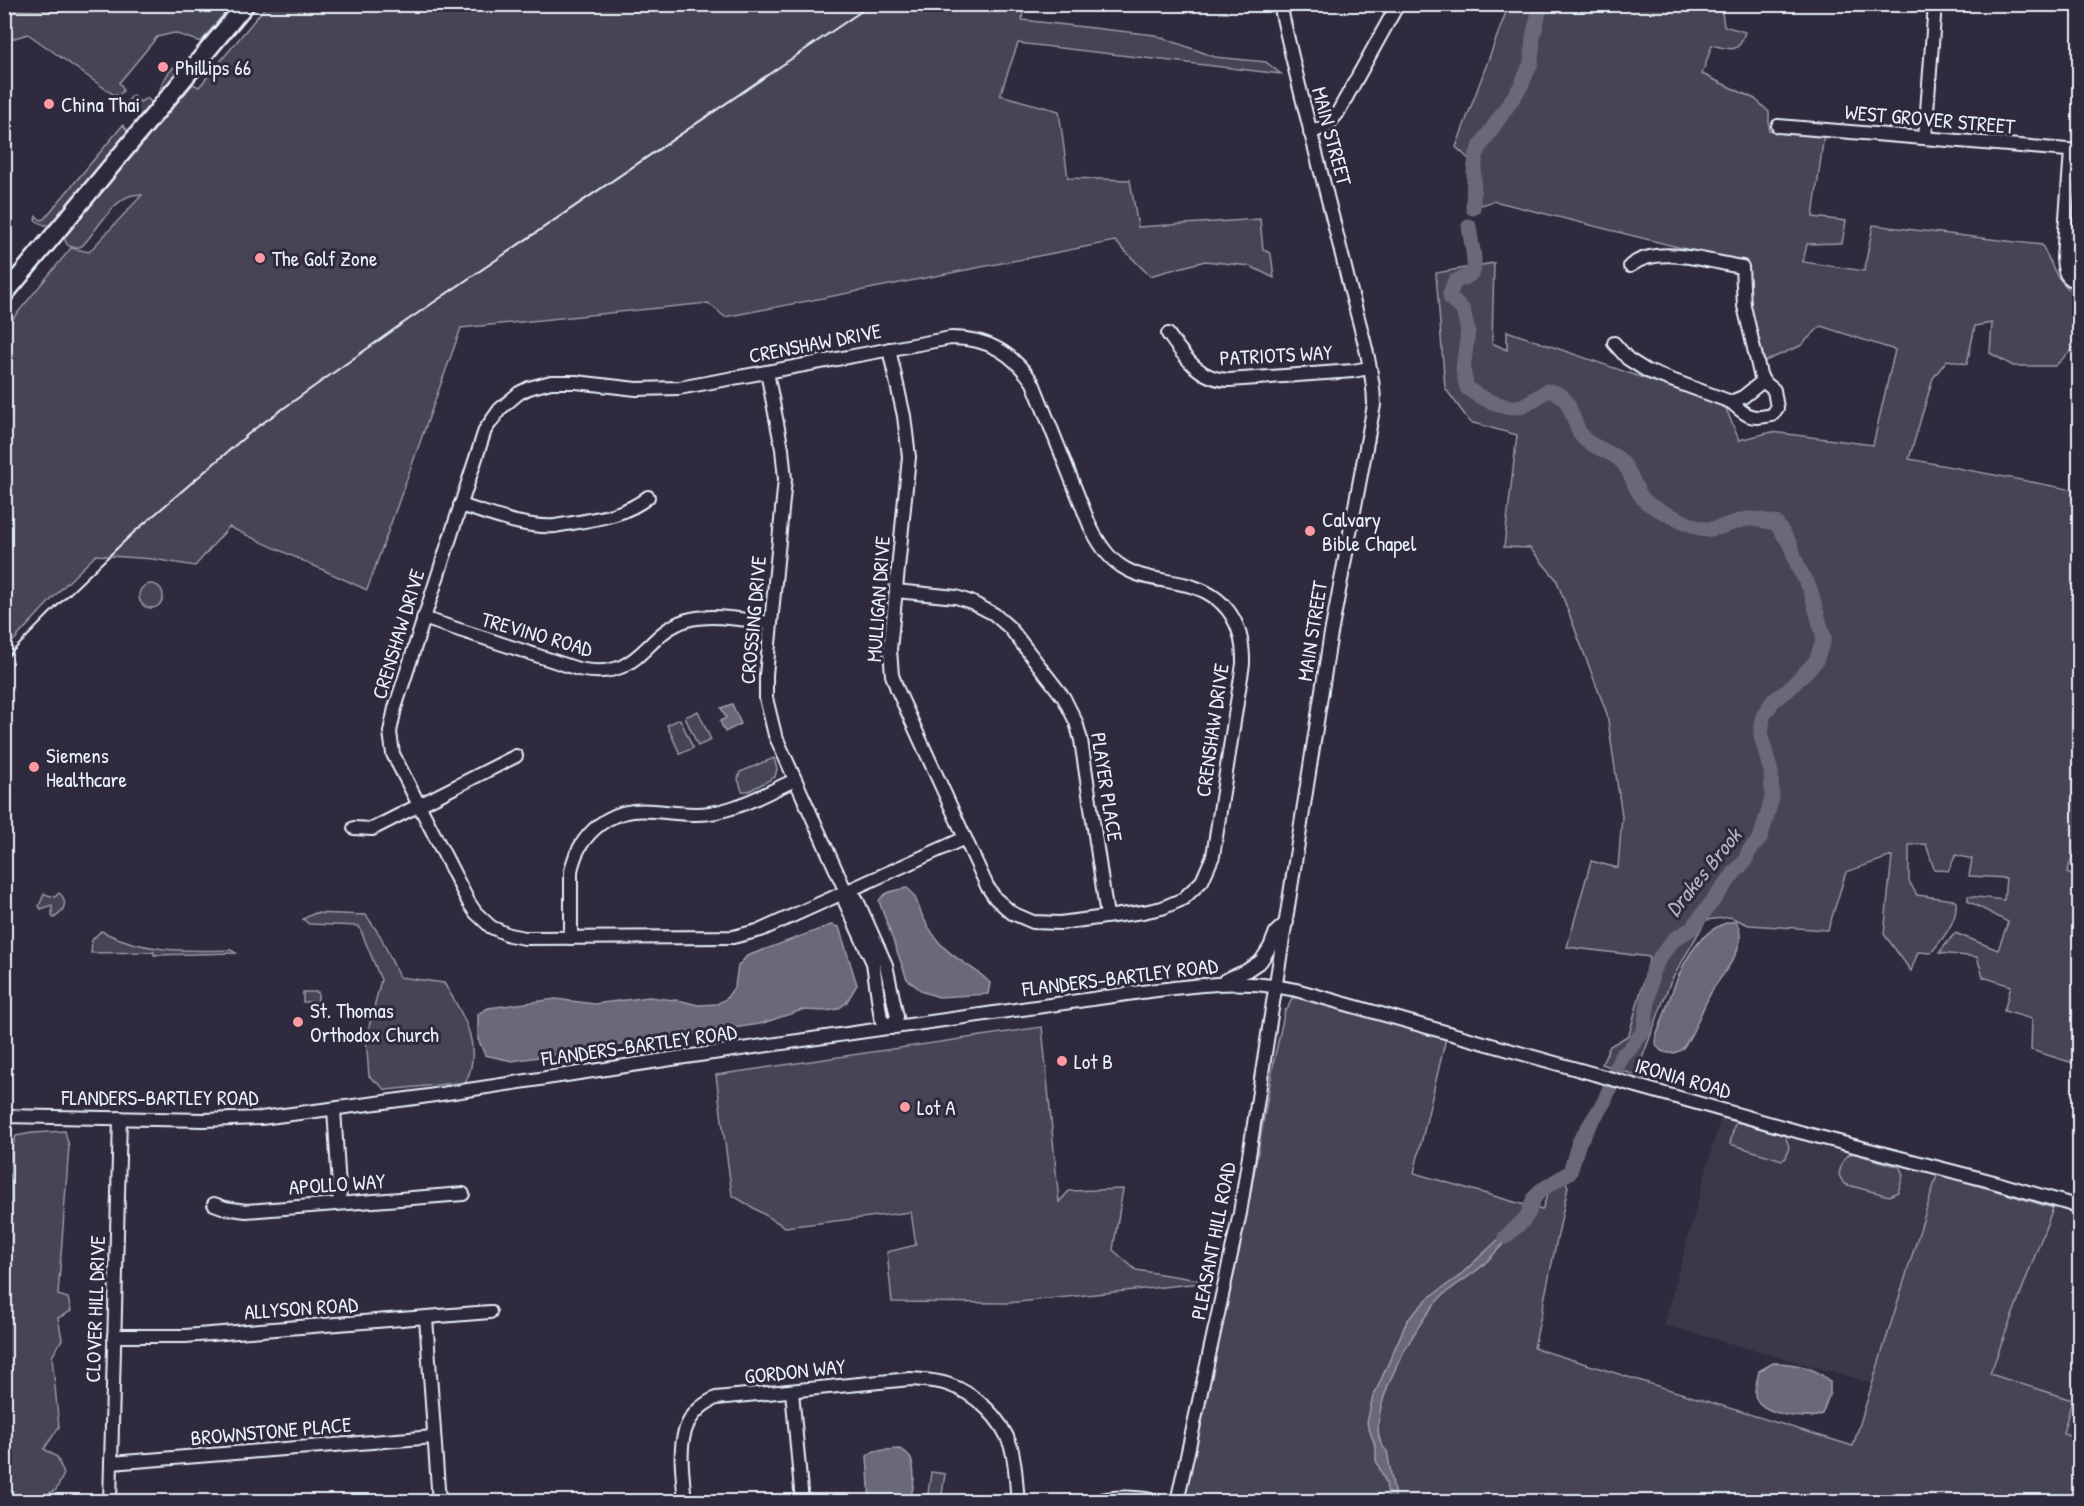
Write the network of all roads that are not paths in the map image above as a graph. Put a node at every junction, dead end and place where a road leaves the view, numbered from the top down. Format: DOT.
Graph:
graph roads {
  1 [pos="246,4"];
  2 [pos="1280,4"];
  3 [pos="1398,4"];
  4 [pos="1935,4"];
  5 [pos="1778,126"];
  6 [pos="1311,133"];
  7 [pos="1925,138"];
  8 [pos="2075,151"];
  9 [pos="1630,266"];
  10 [pos="2079,282"];
  11 [pos="4,295"];
  12 [pos="1168,334"];
  13 [pos="1614,343"];
  14 [pos="889,349"];
  15 [pos="1370,368"];
  16 [pos="767,372"];
  17 [pos="1763,381"];
  18 [pos="1731,402"];
  19 [pos="648,497"];
  20 [pos="460,505"];
  21 [pos="896,591"];
  22 [pos="423,618"];
  23 [pos="770,623"];
  24 [pos="516,756"];
  25 [pos="795,780"];
  26 [pos="418,806"];
  27 [pos="354,828"];
  28 [pos="965,838"];
  29 [pos="846,892"];
  30 [pos="1107,916"];
  31 [pos="1287,922"];
  32 [pos="571,938"];
  33 [pos="1216,983"];
  34 [pos="1277,986"];
  35 [pos="890,1028"];
  36 [pos="334,1109"];
  37 [pos="4,1116"];
  38 [pos="120,1118"];
  39 [pos="463,1194"];
  40 [pos="340,1203"];
  41 [pos="214,1204"];
  42 [pos="2079,1207"];
  43 [pos="490,1312"];
  44 [pos="426,1318"];
  45 [pos="114,1336"];
  46 [pos="792,1391"];
  47 [pos="434,1437"];
  48 [pos="111,1463"];
  49 [pos="1120,1500"];
  50 [pos="1096,1501"];
  51 [pos="110,1502"];
  52 [pos="439,1502"];
  53 [pos="685,1502"];
  54 [pos="802,1502"];
  55 [pos="1018,1502"];
  56 [pos="1160,1502"];
  57 [pos="1177,1502"];
  1 -- 11 [label="highway"];
  2 -- 6 [label="street, MAIN STREET"];
  3 -- 6 [label="street"];
  4 -- 7 [label="street"];
  5 -- 7 [label="street, WEST GROVER STREET"];
  6 -- 15 [label="street, MAIN STREET"];
  7 -- 8 [label="street, WEST GROVER STREET"];
  8 -- 10 [label="street"];
  9 -- 17 [label="street"];
  12 -- 15 [label="street, PATRIOTS WAY"];
  13 -- 18 [label="street"];
  14 -- 16 [label="street, CRENSHAW DRIVE"];
  14 -- 21 [label="street, MULLIGAN DRIVE"];
  14 -- 30 [label="street, CRENSHAW DRIVE"];
  15 -- 31 [label="street, MAIN STREET"];
  16 -- 20 [label="street, CRENSHAW DRIVE"];
  16 -- 23 [label="street, CROSSING DRIVE"];
  17 -- 18 [label="street"];
  17 -- 18 [label="street"];
  19 -- 20 [label="street"];
  20 -- 22 [label="street, CRENSHAW DRIVE"];
  21 -- 28 [label="street, MULLIGAN DRIVE"];
  21 -- 30 [label="street, PLAYER PLACE"];
  22 -- 23 [label="street, TREVINO ROAD"];
  22 -- 26 [label="street, CRENSHAW DRIVE"];
  23 -- 25 [label="street, CROSSING DRIVE"];
  24 -- 26 [label="street"];
  25 -- 29 [label="street, CROSSING DRIVE"];
  25 -- 32 [label="street"];
  26 -- 27 [label="street"];
  26 -- 32 [label="street, CRENSHAW DRIVE"];
  28 -- 29 [label="street, CRENSHAW DRIVE"];
  28 -- 30 [label="street, CRENSHAW DRIVE"];
  29 -- 32 [label="street, CRENSHAW DRIVE"];
  29 -- 35 [label="street, CROSSING DRIVE"];
  31 -- 33 [label="street"];
  31 -- 34 [label="street, MAIN STREET"];
  33 -- 34 [label="street, FLANDERS-BARTLEY ROAD"];
  33 -- 35 [label="street, FLANDERS-BARTLEY ROAD"];
  34 -- 42 [label="street, IRONIA ROAD"];
  34 -- 57 [label="street, PLEASANT HILL ROAD"];
  35 -- 36 [label="street, FLANDERS-BARTLEY ROAD"];
  36 -- 38 [label="street, FLANDERS-BARTLEY ROAD"];
  36 -- 40 [label="street"];
  37 -- 38 [label="street, FLANDERS-BARTLEY ROAD"];
  38 -- 45 [label="street, CLOVER HILL DRIVE"];
  39 -- 40 [label="street, APOLLO WAY"];
  40 -- 41 [label="street, APOLLO WAY"];
  43 -- 44 [label="street, ALLYSON ROAD"];
  44 -- 45 [label="street, ALLYSON ROAD"];
  44 -- 47 [label="street"];
  45 -- 48 [label="street, CLOVER HILL DRIVE"];
  46 -- 53 [label="street, GORDON WAY"];
  46 -- 54 [label="street"];
  46 -- 55 [label="street, GORDON WAY"];
  47 -- 48 [label="street, BROWNSTONE PLACE"];
  47 -- 52 [label="street"];
  48 -- 51 [label="street, CLOVER HILL DRIVE"];
  49 -- 50 [label="street"];
  49 -- 56 [label="street"];
}
